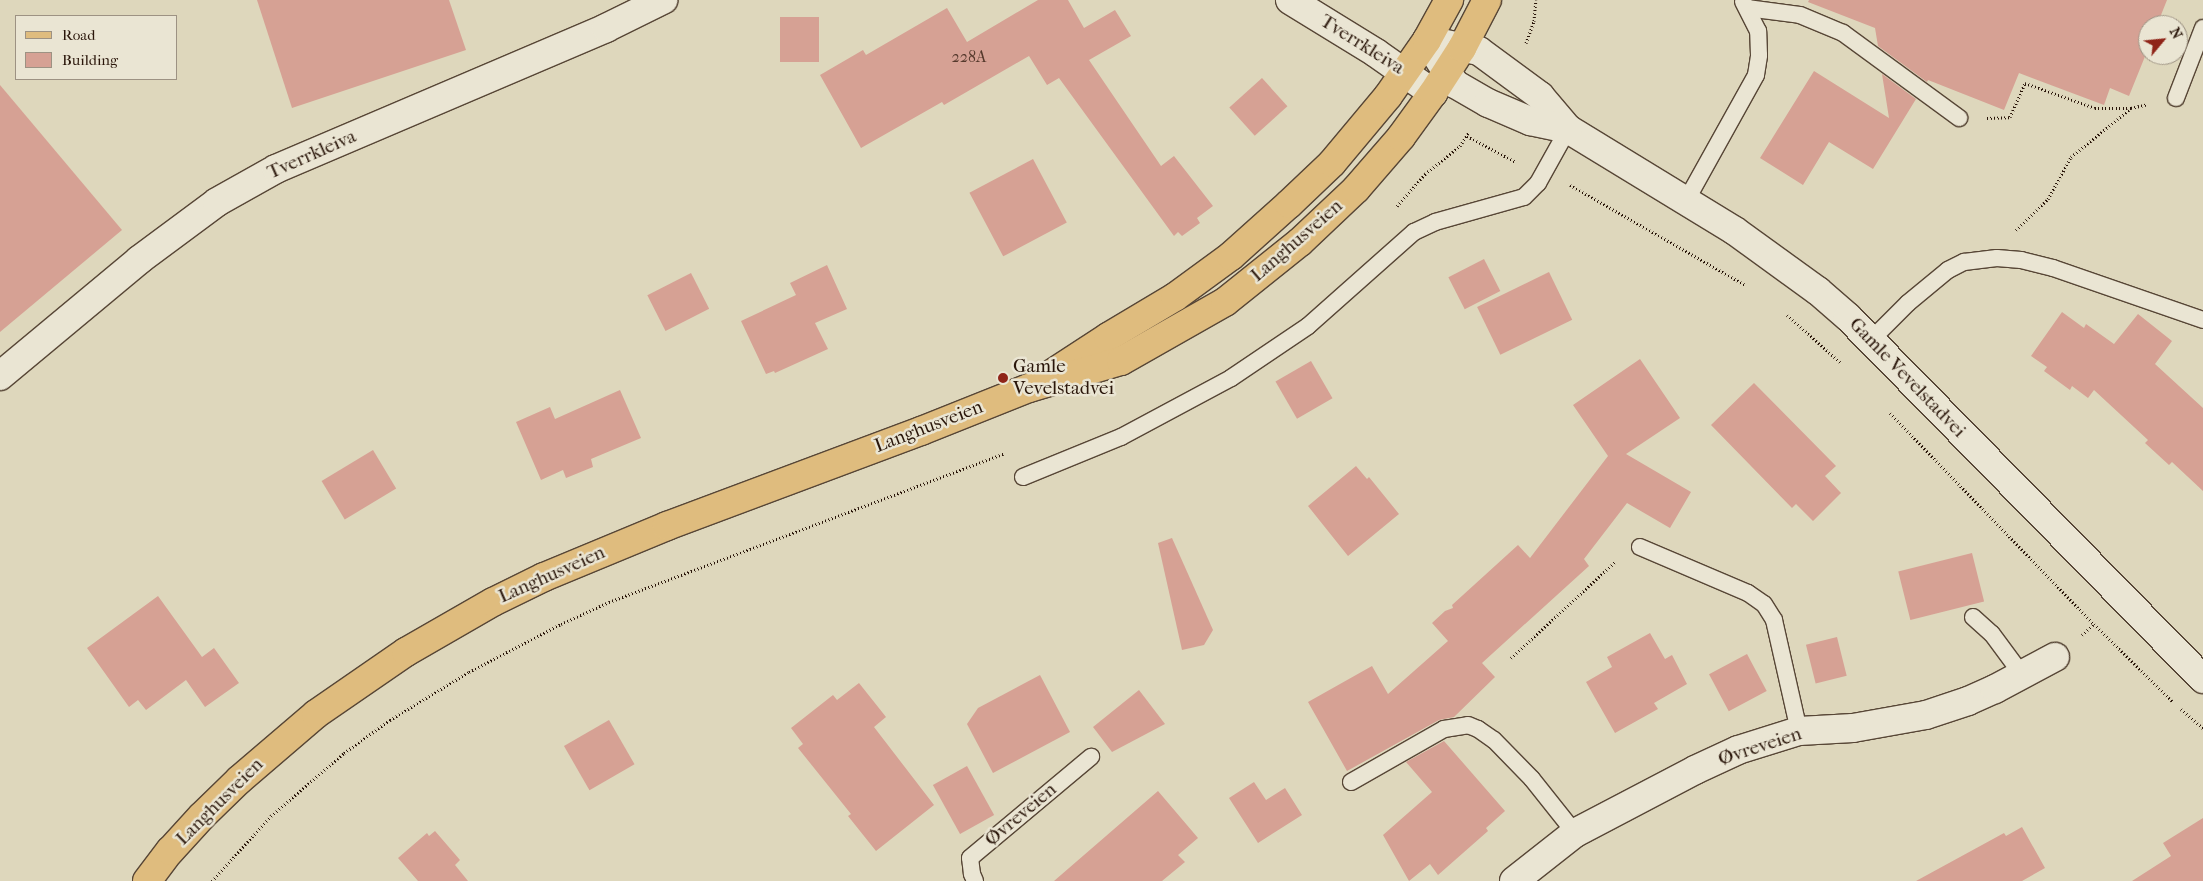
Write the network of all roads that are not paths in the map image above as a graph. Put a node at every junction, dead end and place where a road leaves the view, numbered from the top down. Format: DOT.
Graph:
graph roads {
  1 [pos="663,0"];
  2 [pos="1290,0"];
  3 [pos="1449,0"];
  4 [pos="1487,0"];
  5 [pos="1745,4"];
  6 [pos="2203,28"];
  7 [pos="1427,40"];
  8 [pos="1462,48"];
  9 [pos="1406,73"];
  10 [pos="1440,82"];
  11 [pos="2176,98"];
  12 [pos="1959,118"];
  13 [pos="1568,129"];
  14 [pos="1686,201"];
  15 [pos="2203,320"];
  16 [pos="1871,340"];
  17 [pos="0,376"];
  18 [pos="1029,388"];
  19 [pos="1023,477"];
  20 [pos="1640,548"];
  21 [pos="1973,616"];
  22 [pos="2055,657"];
  23 [pos="2023,676"];
  24 [pos="2203,679"];
  25 [pos="1800,731"];
  26 [pos="1091,757"];
  27 [pos="1351,782"];
  28 [pos="1575,833"];
  29 [pos="147,881"];
  30 [pos="975,881"];
  31 [pos="1514,881"];
  1 -- 17 [label="street, Tverrkleiva"];
  2 -- 9 [label="street, Tverrkleiva"];
  3 -- 7 [label="main road, Langhusveien"];
  4 -- 8 [label="main road, Langhusveien"];
  5 -- 12 [label="lane"];
  5 -- 14 [label="lane"];
  6 -- 11 [label="lane"];
  7 -- 8 [label="street, Gamle Vevelstadvei"];
  7 -- 9 [label="main road, Langhusveien"];
  7 -- 10 [label="street, Gamle Vevelstadvei"];
  8 -- 10 [label="main road, Langhusveien"];
  8 -- 13 [label="street, Gamle Vevelstadvei"];
  9 -- 10 [label="street, Tverrkleiva"];
  9 -- 18 [label="main road, Langhusveien"];
  10 -- 13 [label="street, Gamle Vevelstadvei"];
  10 -- 18 [label="main road, Langhusveien"];
  13 -- 14 [label="street, Gamle Vevelstadvei"];
  13 -- 19 [label="lane"];
  14 -- 16 [label="street, Gamle Vevelstadvei"];
  15 -- 16 [label="lane"];
  16 -- 24 [label="street, Gamle Vevelstadvei"];
  18 -- 29 [label="main road, Langhusveien"];
  20 -- 25 [label="lane"];
  21 -- 23 [label="lane"];
  22 -- 23 [label="street, Øvreveien"];
  23 -- 25 [label="street, Øvreveien"];
  25 -- 28 [label="street, Øvreveien"];
  26 -- 30 [label="lane, Øvreveien"];
  27 -- 28 [label="lane"];
  28 -- 31 [label="street, Øvreveien"];
}
